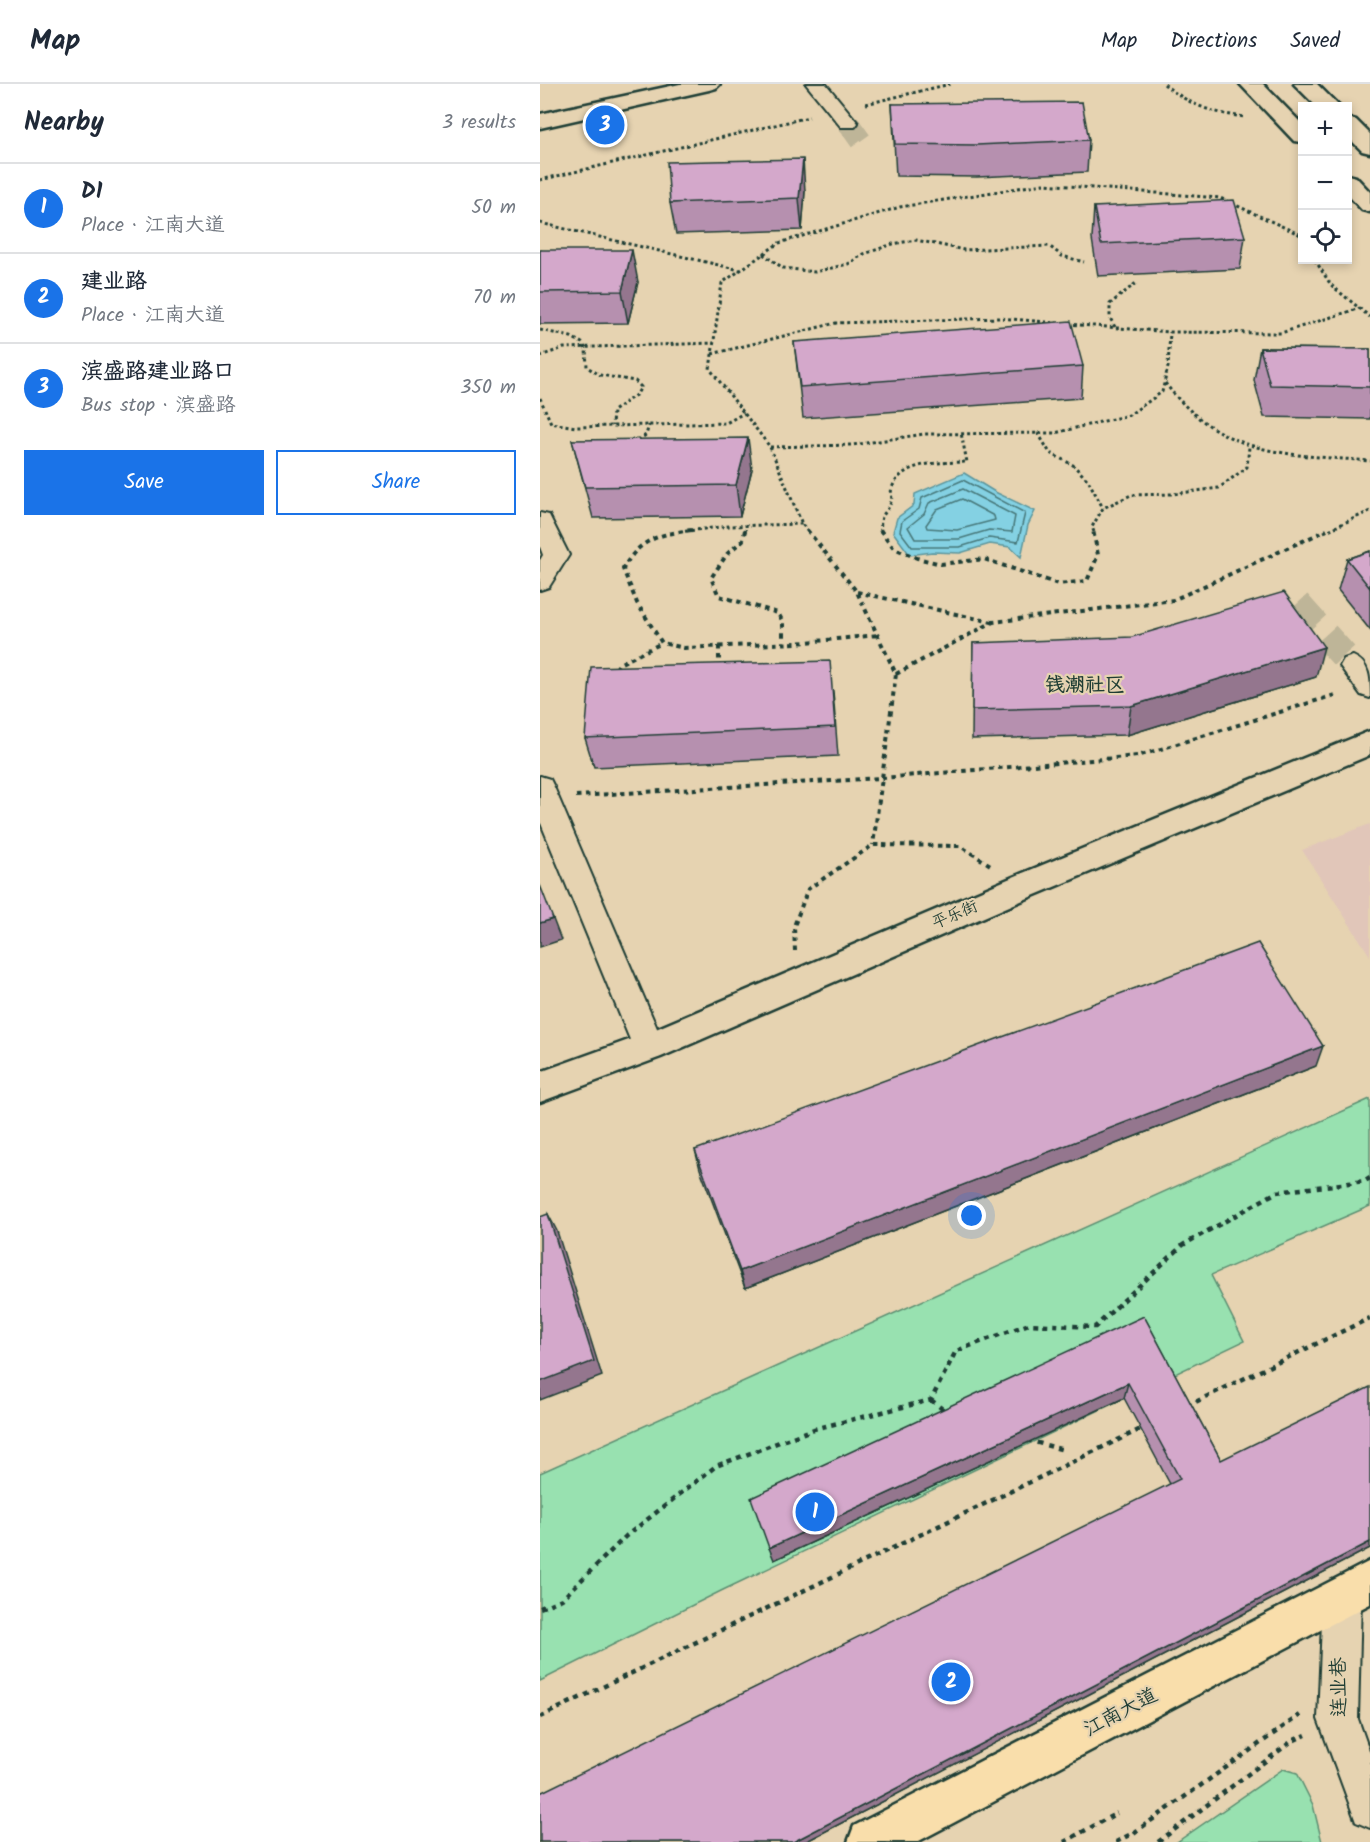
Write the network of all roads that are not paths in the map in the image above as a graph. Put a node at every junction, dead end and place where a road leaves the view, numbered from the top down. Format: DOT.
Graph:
graph roads {
  1 [pos="709,84"];
  2 [pos="816,84"];
  3 [pos="1251,84"];
  4 [pos="1305,84"];
  5 [pos="1324,102"];
  6 [pos="843,116"];
  7 [pos="540,121"];
  8 [pos="1352,130"];
  9 [pos="1298,132"];
  10 [pos="1370,146"];
  11 [pos="1352,187"];
  12 [pos="1370,205"];
  13 [pos="540,521"];
  14 [pos="540,581"];
  15 [pos="1370,742"];
  16 [pos="542,793"];
  17 [pos="650,1047"];
  18 [pos="540,1088"];
  19 [pos="1356,1589"];
  20 [pos="1370,1808"];
  21 [pos="870,1842"];
  1 -- 7 [label="street"];
  2 -- 6 [label="street"];
  3 -- 9 [label="street"];
  4 -- 5 [label="street"];
  8 -- 10 [label="street"];
  11 -- 12 [label="street"];
  13 -- 14 [label="street"];
  15 -- 17 [label="street, 平乐街"];
  16 -- 17 [label="street"];
  17 -- 18 [label="street, 平乐街"];
  19 -- 20 [label="street, 连业巷"];
  19 -- 21 [label="main road, 江南大道"];
}
